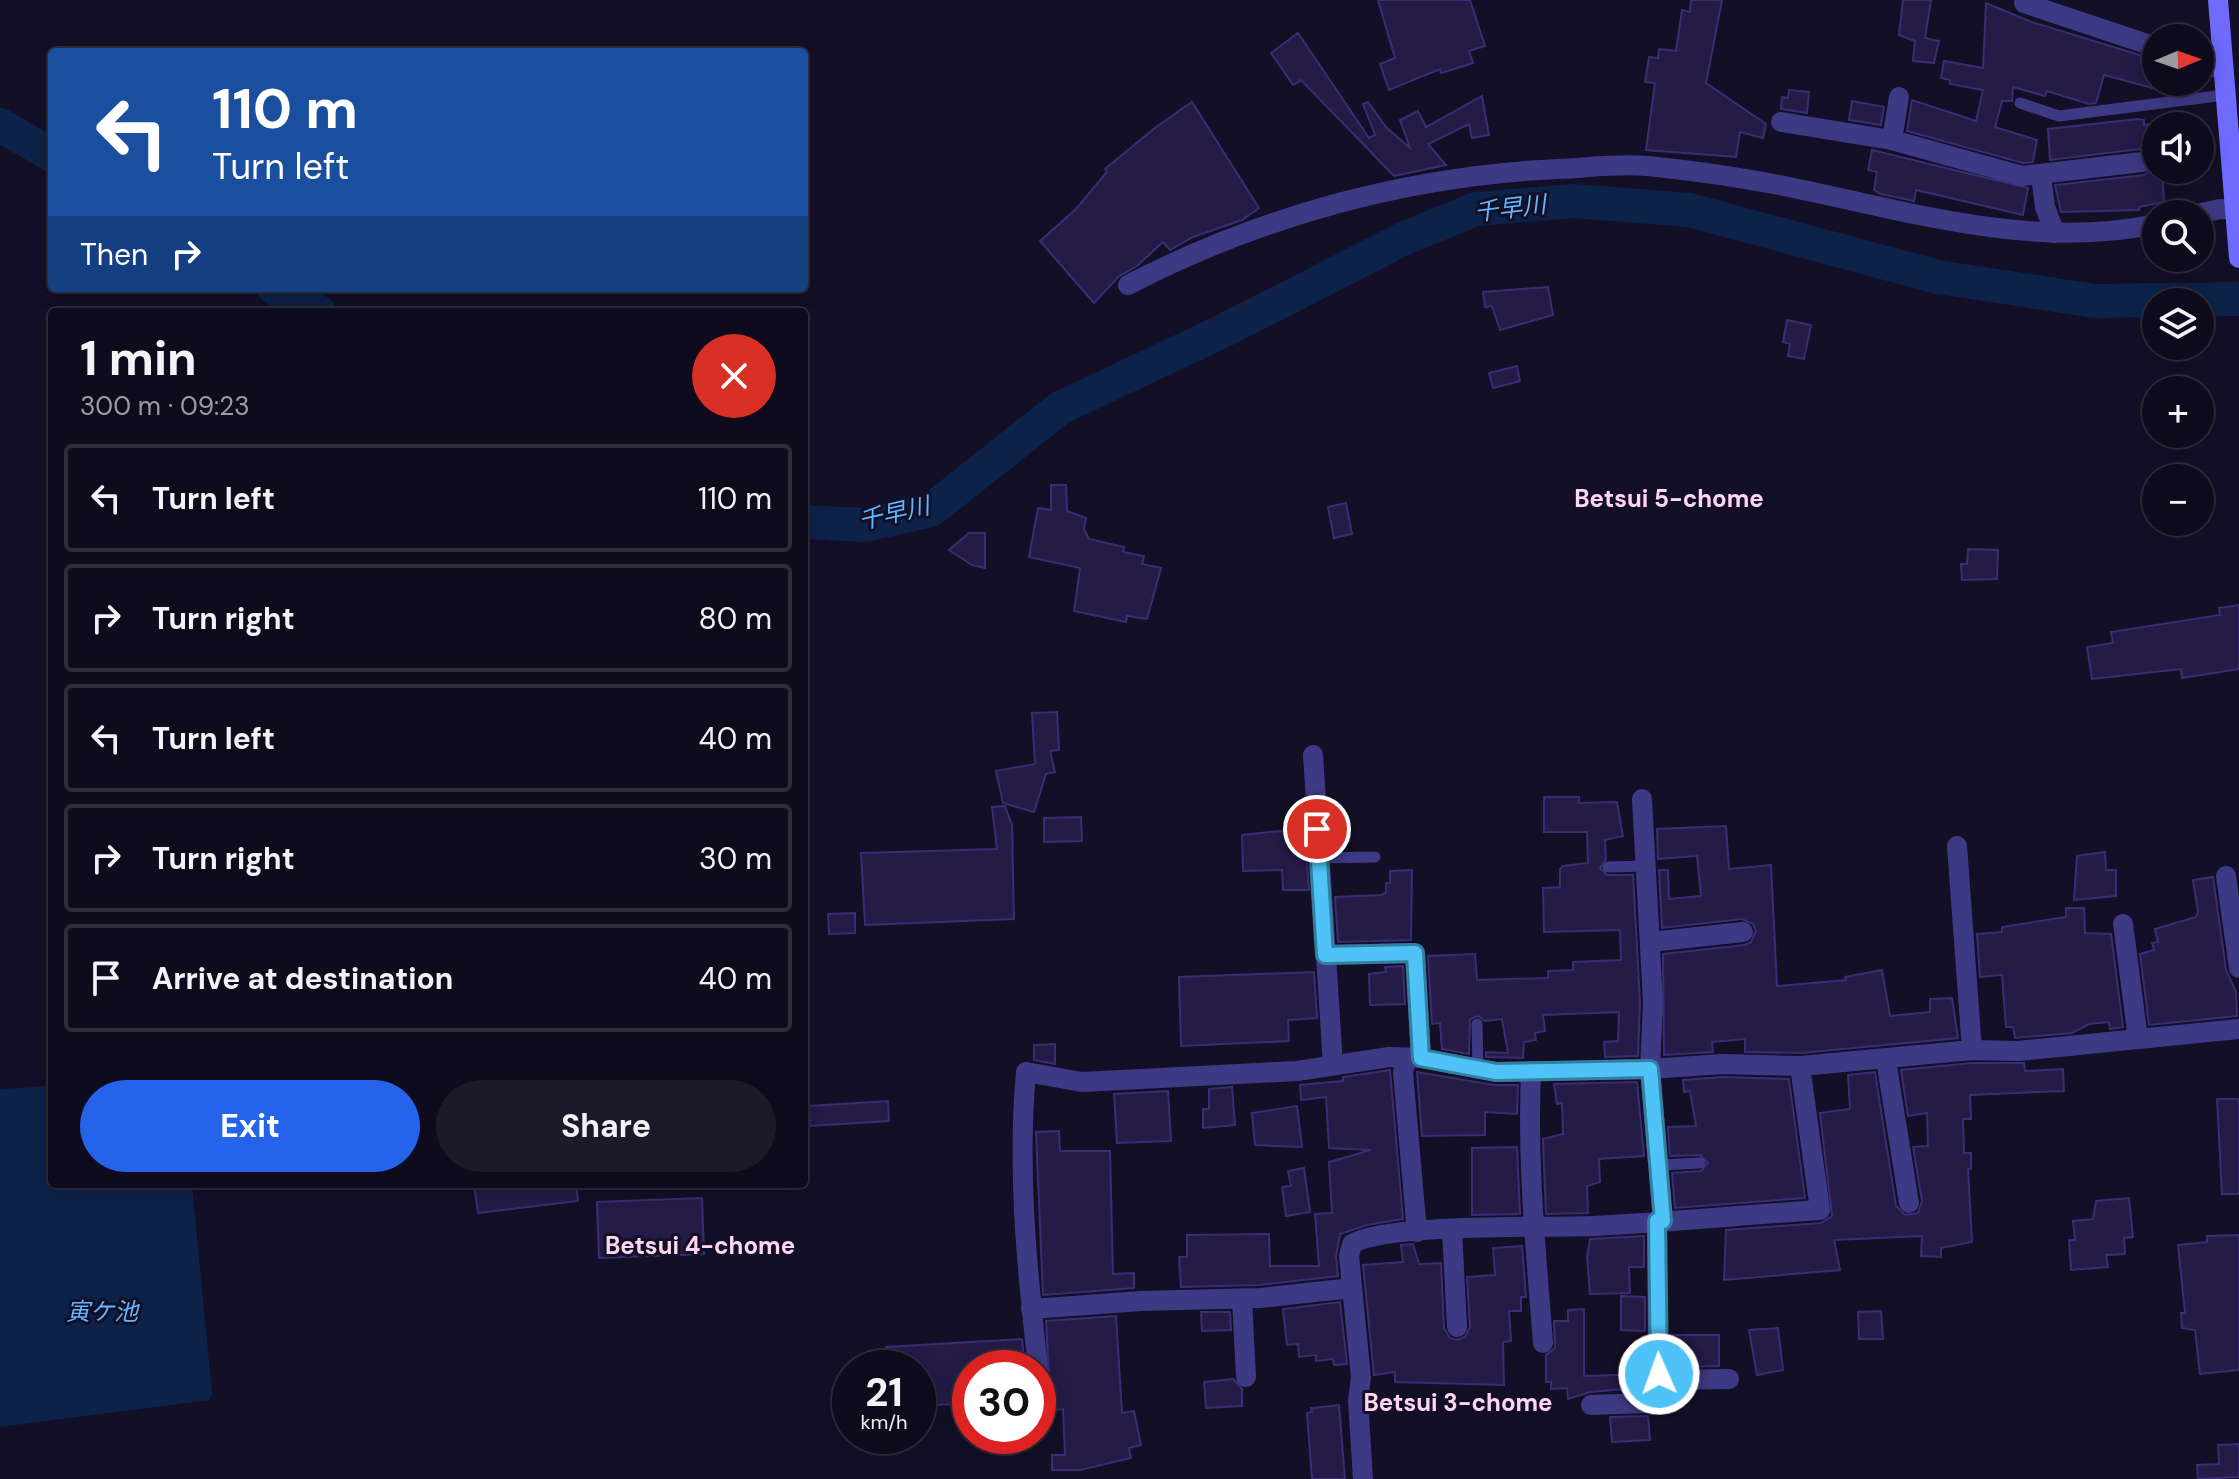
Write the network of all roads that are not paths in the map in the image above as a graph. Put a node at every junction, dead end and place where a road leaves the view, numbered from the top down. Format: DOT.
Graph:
graph roads {
  1 [pos="2218,0"];
  2 [pos="2024,3"];
  3 [pos="2142,42"];
  4 [pos="2214,67"];
  5 [pos="2223,68"];
  6 [pos="2225,95"];
  7 [pos="1899,97"];
  8 [pos="2020,103"];
  9 [pos="1781,122"];
  10 [pos="1892,140"];
  11 [pos="2142,162"];
  12 [pos="2041,175"];
  13 [pos="2236,213"];
  14 [pos="2214,214"];
  15 [pos="2142,225"];
  16 [pos="2055,233"];
  17 [pos="2239,258"];
  18 [pos="1128,285"];
  19 [pos="1313,755"];
  20 [pos="1642,799"];
  21 [pos="1957,846"];
  22 [pos="1375,857"];
  23 [pos="1319,858"];
  24 [pos="1646,866"];
  25 [pos="1608,867"];
  26 [pos="2226,876"];
  27 [pos="2123,924"];
  28 [pos="1743,932"];
  29 [pos="1650,942"];
  30 [pos="1325,955"];
  31 [pos="2239,968"];
  32 [pos="1477,1024"];
  33 [pos="2239,1029"];
  34 [pos="2138,1039"];
  35 [pos="1972,1050"];
  36 [pos="1414,1058"];
  37 [pos="1886,1060"];
  38 [pos="1333,1065"];
  39 [pos="1800,1066"];
  40 [pos="1650,1069"];
  41 [pos="1478,1070"];
  42 [pos="1531,1072"];
  43 [pos="1700,1163"];
  44 [pos="1661,1165"];
  45 [pos="1909,1203"];
  46 [pos="1660,1221"];
  47 [pos="1533,1227"];
  48 [pos="1452,1230"];
  49 [pos="1417,1232"];
  50 [pos="1352,1288"];
  51 [pos="1242,1299"];
  52 [pos="1031,1309"];
  53 [pos="1457,1327"];
  54 [pos="1543,1343"];
  55 [pos="1036,1350"];
  56 [pos="1246,1377"];
  57 [pos="1729,1379"];
  58 [pos="1664,1385"];
  59 [pos="1591,1405"];
  60 [pos="1363,1479"];
  1 -- 5 [label="main road"];
  2 -- 3 [label="street"];
  4 -- 5 [label="street"];
  5 -- 6 [label="main road"];
  6 -- 8 [label="lane"];
  6 -- 13 [label="main road"];
  7 -- 10 [label="street"];
  9 -- 10 [label="street"];
  10 -- 12 [label="street"];
  11 -- 12 [label="street"];
  12 -- 16 [label="street"];
  13 -- 14 [label="street"];
  13 -- 17 [label="main road"];
  15 -- 16 [label="street"];
  16 -- 18 [label="street"];
  19 -- 23 [label="street"];
  20 -- 24 [label="street"];
  21 -- 35 [label="street"];
  22 -- 23 [label="lane"];
  23 -- 30 [label="street"];
  24 -- 25 [label="lane"];
  24 -- 29 [label="street"];
  26 -- 31 [label="street"];
  27 -- 34 [label="street"];
  28 -- 29 [label="street"];
  29 -- 40 [label="street"];
  30 -- 36 [label="street"];
  30 -- 38 [label="street"];
  32 -- 41 [label="lane"];
  33 -- 34 [label="street"];
  34 -- 35 [label="street"];
  35 -- 37 [label="street"];
  36 -- 38 [label="street"];
  36 -- 41 [label="street"];
  36 -- 49 [label="street"];
  37 -- 39 [label="street"];
  37 -- 45 [label="street"];
  38 -- 52 [label="street"];
  39 -- 40 [label="street"];
  39 -- 46 [label="street"];
  40 -- 42 [label="street"];
  40 -- 44 [label="street"];
  41 -- 42 [label="street"];
  42 -- 47 [label="street"];
  43 -- 44 [label="lane"];
  44 -- 46 [label="street"];
  46 -- 47 [label="street"];
  46 -- 58 [label="street"];
  47 -- 48 [label="street"];
  47 -- 54 [label="street"];
  48 -- 49 [label="street"];
  48 -- 53 [label="street"];
  49 -- 50 [label="street"];
  50 -- 51 [label="street"];
  50 -- 60 [label="street"];
  51 -- 52 [label="street"];
  51 -- 56 [label="street"];
  52 -- 55 [label="street"];
  57 -- 58 [label="street"];
  58 -- 59 [label="street"];
}
